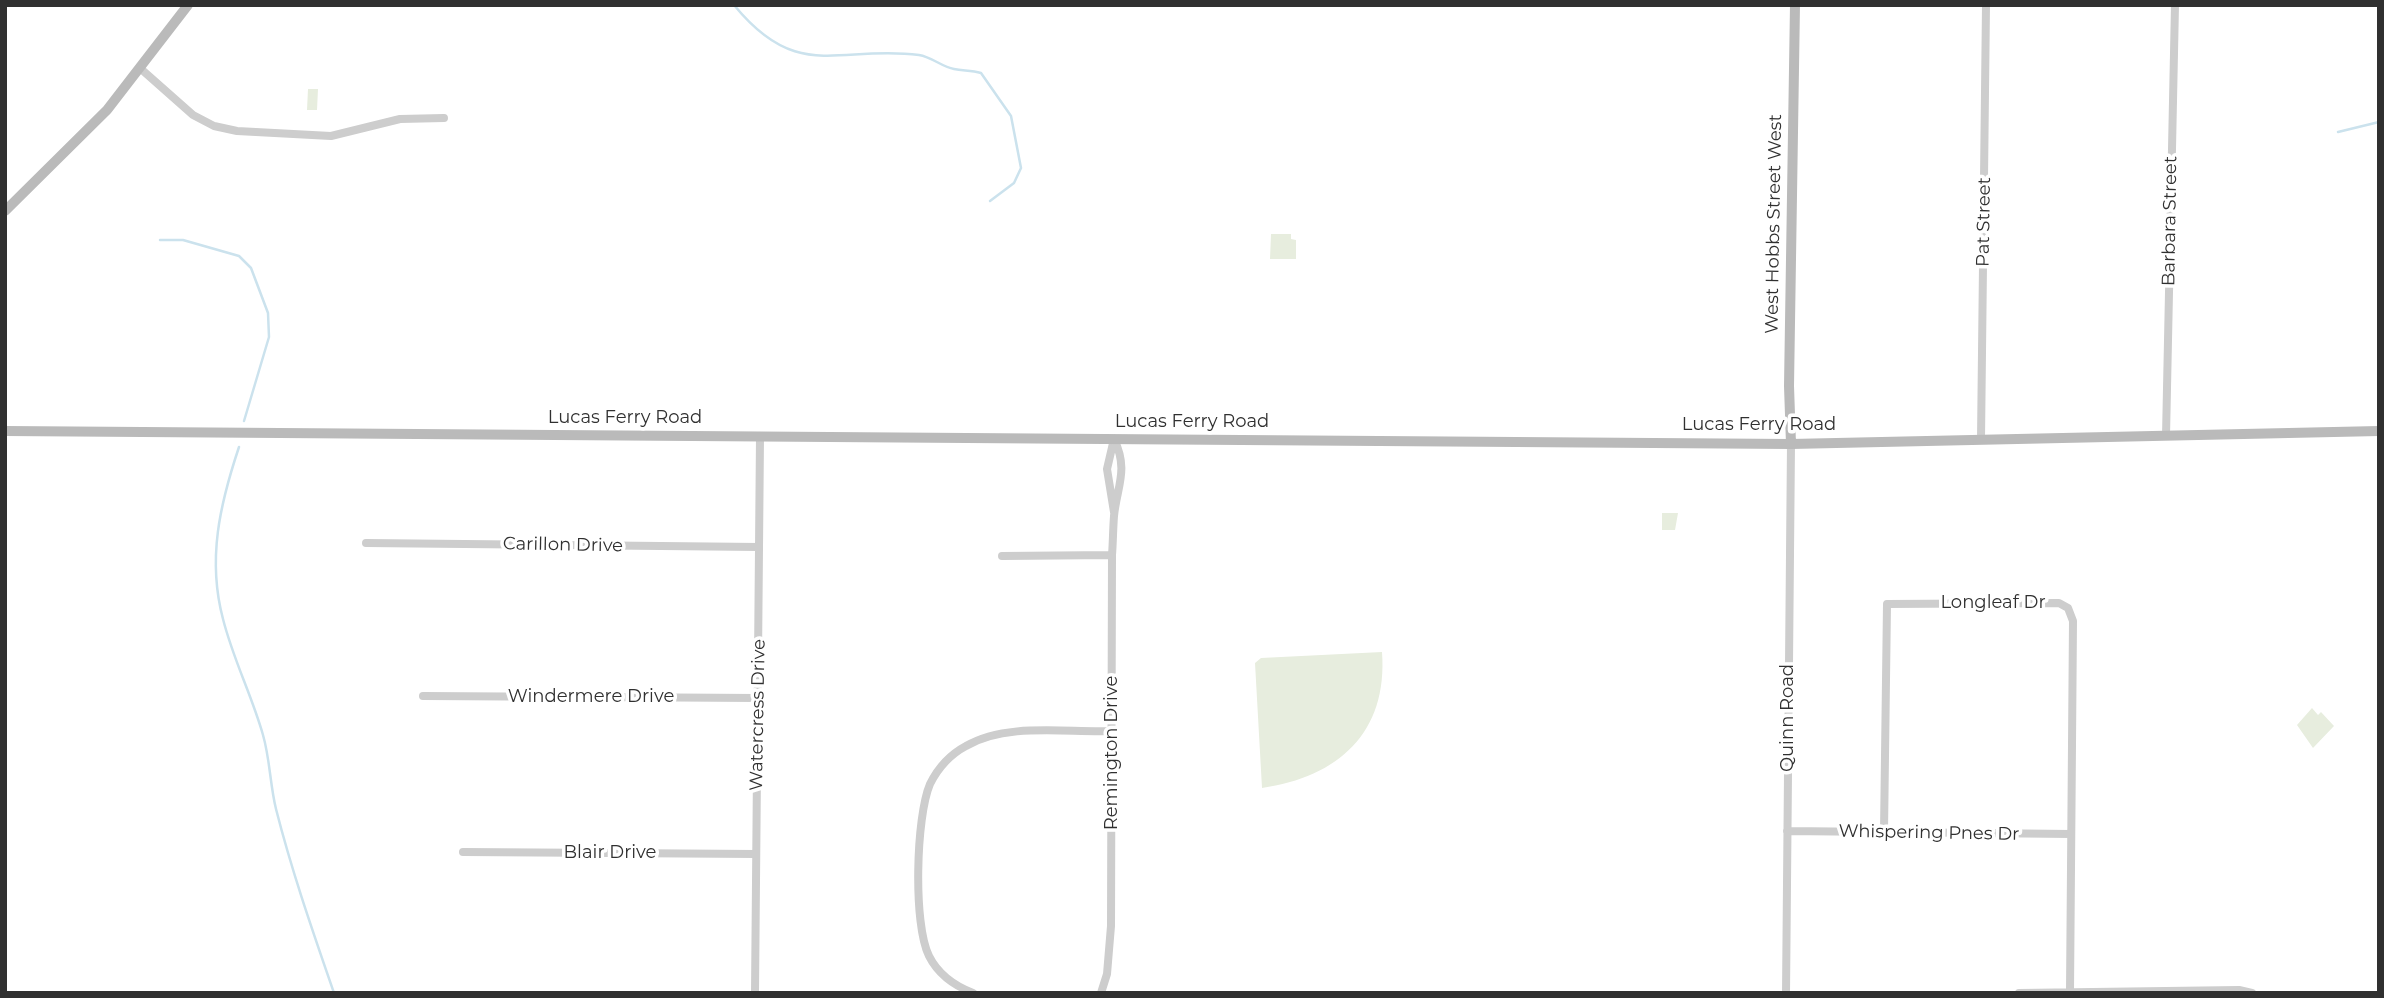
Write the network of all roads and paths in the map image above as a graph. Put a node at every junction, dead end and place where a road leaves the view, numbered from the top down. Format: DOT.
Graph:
graph roads {
  1 [pos="188,5"];
  2 [pos="1795,5"];
  3 [pos="1986,5"];
  4 [pos="2175,5"];
  5 [pos="141,69"];
  6 [pos="444,118"];
  7 [pos="5,211"];
  8 [pos="2379,431"];
  9 [pos="5,432"];
  10 [pos="760,436"];
  11 [pos="2166,436"];
  12 [pos="1115,439"];
  13 [pos="1981,439"];
  14 [pos="1791,444"];
  15 [pos="1114,512"];
  16 [pos="366,543"];
  17 [pos="759,547"];
  18 [pos="1112,555"];
  19 [pos="1002,556"];
  20 [pos="423,696"];
  21 [pos="758,698"];
  22 [pos="1112,731"];
  23 [pos="1787,831"];
  24 [pos="1884,832"];
  25 [pos="2071,834"];
  26 [pos="463,852"];
  27 [pos="756,853"];
  28 [pos="2070,991"];
  29 [pos="755,993"];
  30 [pos="973,993"];
  31 [pos="1101,993"];
  32 [pos="1786,993"];
  33 [pos="2019,993"];
  34 [pos="2252,993"];
  1 -- 5 [label="street"];
  2 -- 14 [label="street, West Hobbs Street West"];
  3 -- 13 [label="street, Pat Street"];
  4 -- 11 [label="street, Barbara Street"];
  5 -- 6 [label="street"];
  5 -- 7 [label="street"];
  8 -- 11 [label="street, Lucas Ferry Road"];
  9 -- 10 [label="street, Lucas Ferry Road"];
  10 -- 12 [label="street, Lucas Ferry Road"];
  10 -- 17 [label="street, Watercress Drive"];
  11 -- 13 [label="street, Lucas Ferry Road"];
  12 -- 14 [label="street, Lucas Ferry Road"];
  12 -- 15 [label="street, Remington Drive"];
  12 -- 15 [label="street, Remington Drive"];
  13 -- 14 [label="street, Lucas Ferry Road"];
  14 -- 23 [label="street, Quinn Road"];
  15 -- 18 [label="street, Remington Drive"];
  16 -- 17 [label="street, Carillon Drive"];
  17 -- 21 [label="street, Watercress Drive"];
  18 -- 19 [label="street"];
  18 -- 22 [label="street, Remington Drive"];
  20 -- 21 [label="street, Windermere Drive"];
  21 -- 27 [label="street, Watercress Drive"];
  22 -- 30 [label="street"];
  22 -- 31 [label="street, Remington Drive"];
  23 -- 24 [label="street, Whispering Pnes Dr"];
  23 -- 32 [label="street, Quinn Road"];
  24 -- 25 [label="street, Whispering Pnes Dr"];
  24 -- 25 [label="street, Longleaf Dr"];
  25 -- 28 [label="street, Longleaf Dr"];
  26 -- 27 [label="street, Blair Drive"];
  27 -- 29 [label="street, Watercress Drive"];
  28 -- 33 [label="street"];
  28 -- 34 [label="street"];
}
